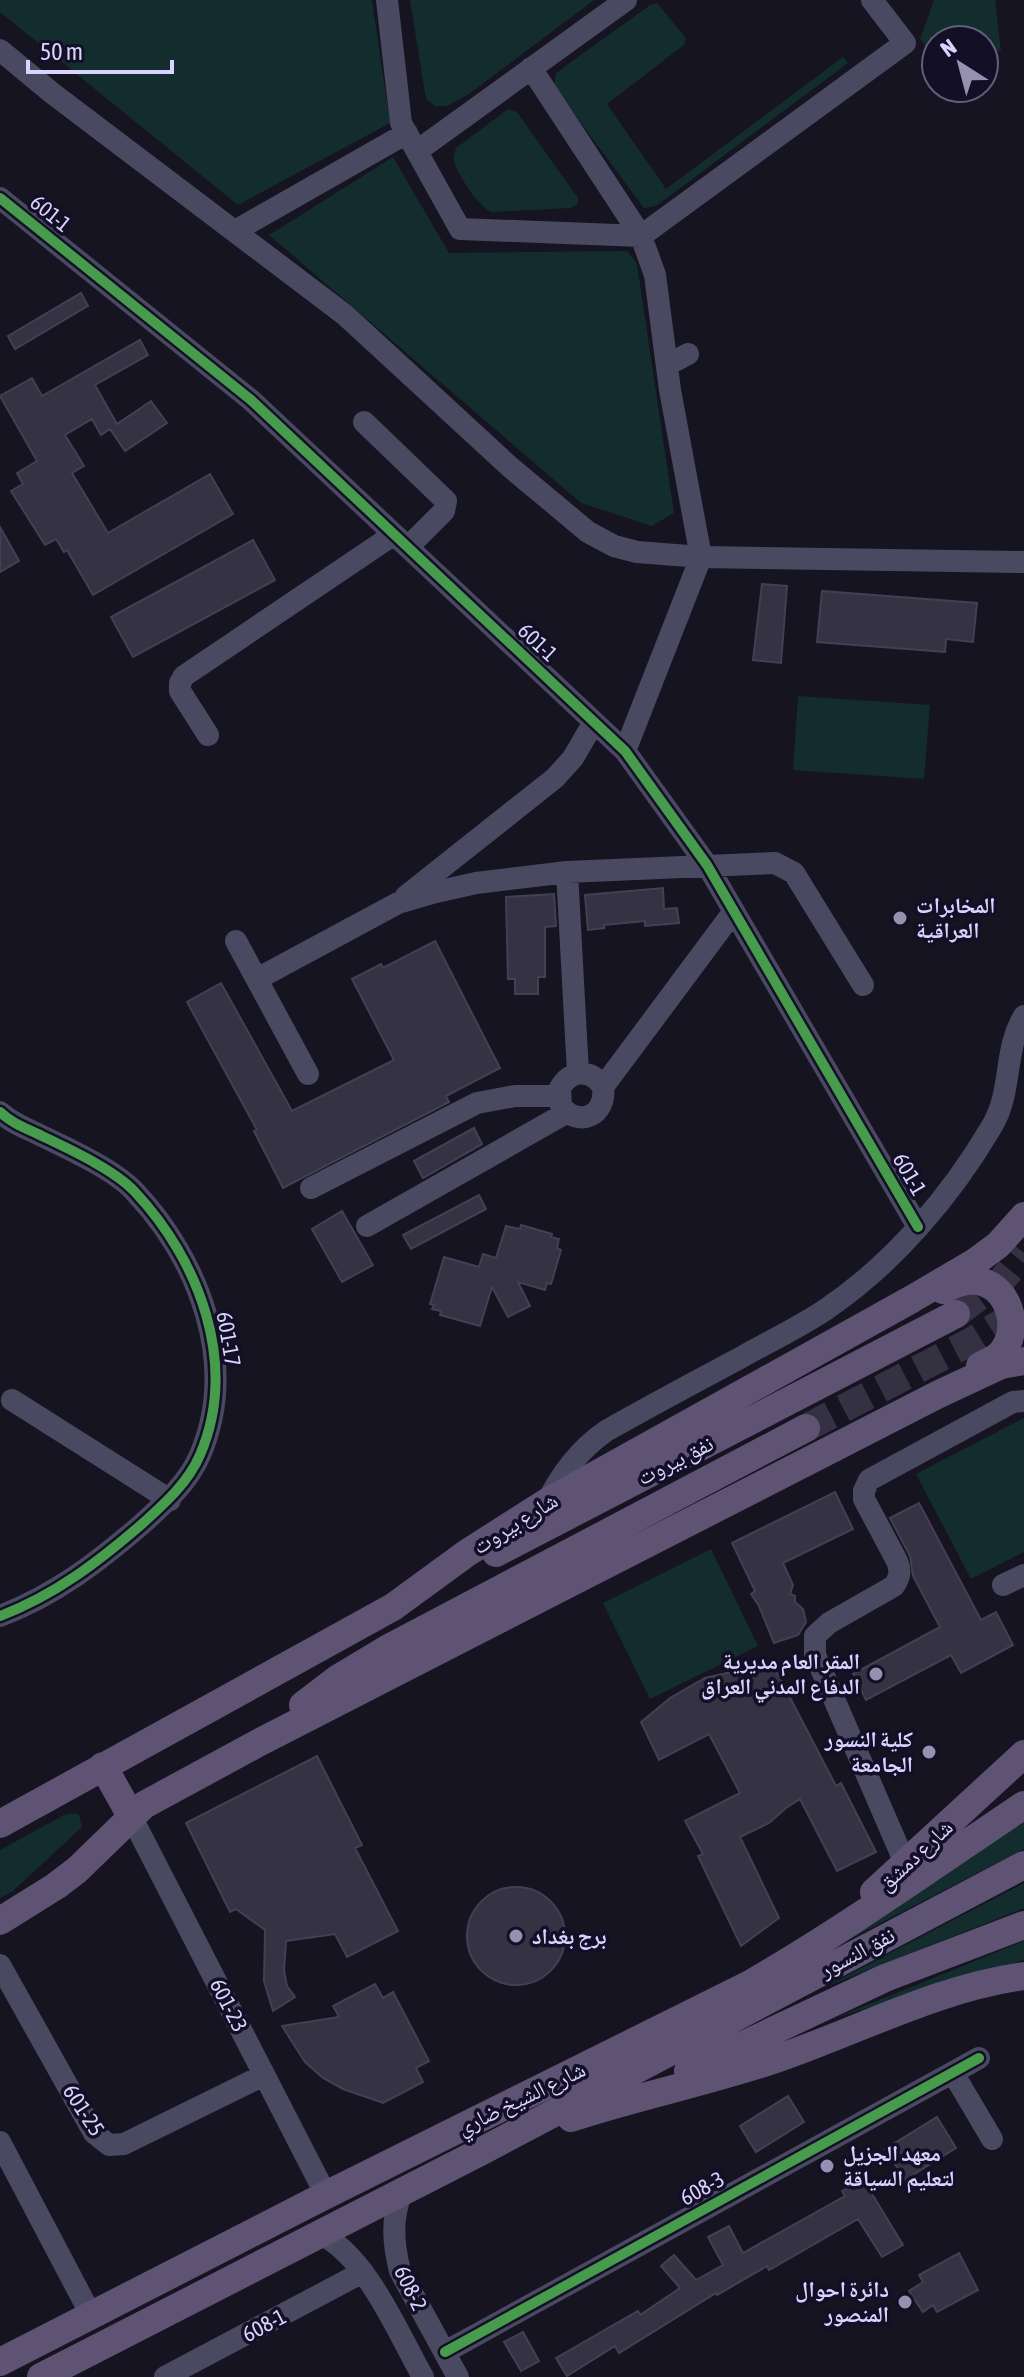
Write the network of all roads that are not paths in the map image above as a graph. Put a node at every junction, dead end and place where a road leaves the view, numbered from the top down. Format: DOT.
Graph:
graph roads {
  1 [pos="387,0"];
  2 [pos="626,0"];
  3 [pos="872,0"];
  4 [pos="0,50"];
  5 [pos="531,68"];
  6 [pos="412,142"];
  7 [pos="0,198"];
  8 [pos="235,231"];
  9 [pos="641,236"];
  10 [pos="688,354"];
  11 [pos="667,365"];
  12 [pos="364,422"];
  13 [pos="400,541"];
  14 [pos="701,557"];
  15 [pos="1024,562"];
  16 [pos="594,722"];
  17 [pos="208,735"];
  18 [pos="625,751"];
  19 [pos="707,865"];
  20 [pos="567,872"];
  21 [pos="398,903"];
  22 [pos="734,911"];
  23 [pos="236,941"];
  24 [pos="257,979"];
  25 [pos="863,985"];
  26 [pos="1024,1016"];
  27 [pos="578,1073"];
  28 [pos="308,1074"];
  29 [pos="603,1087"];
  30 [pos="562,1104"];
  31 [pos="0,1112"];
  32 [pos="311,1188"];
  33 [pos="1024,1216"];
  34 [pos="367,1226"];
  35 [pos="918,1227"];
  36 [pos="912,1299"];
  37 [pos="956,1314"];
  38 [pos="1024,1361"];
  39 [pos="937,1395"];
  40 [pos="12,1400"];
  41 [pos="1024,1401"];
  42 [pos="806,1428"];
  43 [pos="170,1500"];
  44 [pos="547,1502"];
  45 [pos="1024,1575"];
  46 [pos="1003,1585"];
  47 [pos="393,1607"];
  48 [pos="0,1616"];
  49 [pos="260,1742"];
  50 [pos="1024,1754"];
  51 [pos="103,1766"];
  52 [pos="1023,1806"];
  53 [pos="131,1816"];
  54 [pos="0,1824"];
  55 [pos="905,1863"];
  56 [pos="1024,1865"];
  57 [pos="0,1921"];
  58 [pos="1024,1925"];
  59 [pos="804,1953"];
  60 [pos="0,1965"];
  61 [pos="1023,1976"];
  62 [pos="691,2039"];
  63 [pos="979,2058"];
  64 [pos="953,2073"];
  65 [pos="264,2075"];
  66 [pos="614,2104"];
  67 [pos="992,2139"];
  68 [pos="0,2142"];
  69 [pos="480,2152"];
  70 [pos="402,2192"];
  71 [pos="326,2195"];
  72 [pos="320,2234"];
  73 [pos="363,2272"];
  74 [pos="91,2315"];
  75 [pos="445,2352"];
  76 [pos="0,2362"];
  77 [pos="41,2377"];
  78 [pos="165,2377"];
  79 [pos="423,2377"];
  80 [pos="458,2377"];
  1 -- 6 [label="street"];
  2 -- 5 [label="street"];
  3 -- 9 [label="street"];
  4 -- 8 [label="street"];
  5 -- 6 [label="street"];
  5 -- 9 [label="street"];
  6 -- 8 [label="street"];
  6 -- 9 [label="street"];
  7 -- 13 [label="street, 601-1"];
  8 -- 14 [label="street"];
  9 -- 11 [label="street"];
  10 -- 11 [label="street"];
  11 -- 14 [label="street"];
  12 -- 13 [label="street"];
  13 -- 16 [label="street, 601-1"];
  13 -- 17 [label="street"];
  14 -- 15 [label="street"];
  14 -- 18 [label="street"];
  16 -- 18 [label="street, 601-1"];
  16 -- 21 [label="street"];
  18 -- 19 [label="street, 601-1"];
  19 -- 20 [label="street"];
  19 -- 22 [label="street, 601-1"];
  19 -- 25 [label="street"];
  20 -- 21 [label="street"];
  20 -- 27 [label="street"];
  21 -- 24 [label="street"];
  22 -- 29 [label="street"];
  22 -- 35 [label="street, 601-1"];
  23 -- 24 [label="street"];
  24 -- 28 [label="street"];
  26 -- 35 [label="street"];
  27 -- 29 [label="street"];
  27 -- 30 [label="street"];
  29 -- 30 [label="street"];
  30 -- 32 [label="street"];
  30 -- 34 [label="street"];
  31 -- 43 [label="street, 601-17"];
  33 -- 36 [label="main road, شارع بيروت"];
  35 -- 44 [label="street"];
  36 -- 39 [label="main road"];
  36 -- 44 [label="main road, شارع بيروت"];
  37 -- 47 [label="main road, نفق بيروت"];
  38 -- 39 [label="main road"];
  39 -- 49 [label="main road"];
  40 -- 43 [label="street"];
  41 -- 55 [label="street"];
  42 -- 49 [label="main road, نفق بيروت"];
  43 -- 48 [label="street, 601-17"];
  44 -- 47 [label="main road, شارع بيروت"];
  45 -- 46 [label="street"];
  47 -- 51 [label="main road, شارع بيروت"];
  49 -- 53 [label="main road"];
  50 -- 55 [label="main road, شارع دمشق"];
  51 -- 53 [label="main road"];
  51 -- 54 [label="main road, شارع بيروت"];
  52 -- 59 [label="main road, شارع الشيخ ضاري"];
  53 -- 57 [label="main road"];
  53 -- 65 [label="street, 601-23"];
  55 -- 59 [label="main road, شارع دمشق"];
  56 -- 62 [label="main road, نفق النسور"];
  58 -- 66 [label="main road"];
  59 -- 71 [label="main road, شارع الشيخ ضاري"];
  60 -- 65 [label="street, 601-25"];
  61 -- 66 [label="main road, شارع الشيخ ضاري"];
  62 -- 69 [label="main road, شارع الشيخ ضاري"];
  63 -- 64 [label="street, 608-3"];
  64 -- 67 [label="street"];
  64 -- 75 [label="street, 608-3"];
  65 -- 71 [label="street, 601-23"];
  66 -- 69 [label="main road, شارع الشيخ ضاري"];
  68 -- 74 [label="street"];
  69 -- 70 [label="main road, شارع الشيخ ضاري"];
  70 -- 72 [label="main road, شارع الشيخ ضاري"];
  70 -- 75 [label="street, 608-2"];
  71 -- 74 [label="main road, شارع الشيخ ضاري"];
  72 -- 73 [label="street, 608-2"];
  72 -- 77 [label="main road, شارع الشيخ ضاري"];
  73 -- 78 [label="street, 608-1"];
  73 -- 79 [label="street, 608-2"];
  74 -- 76 [label="main road, شارع الشيخ ضاري"];
  75 -- 80 [label="street, 608-2"];
}
